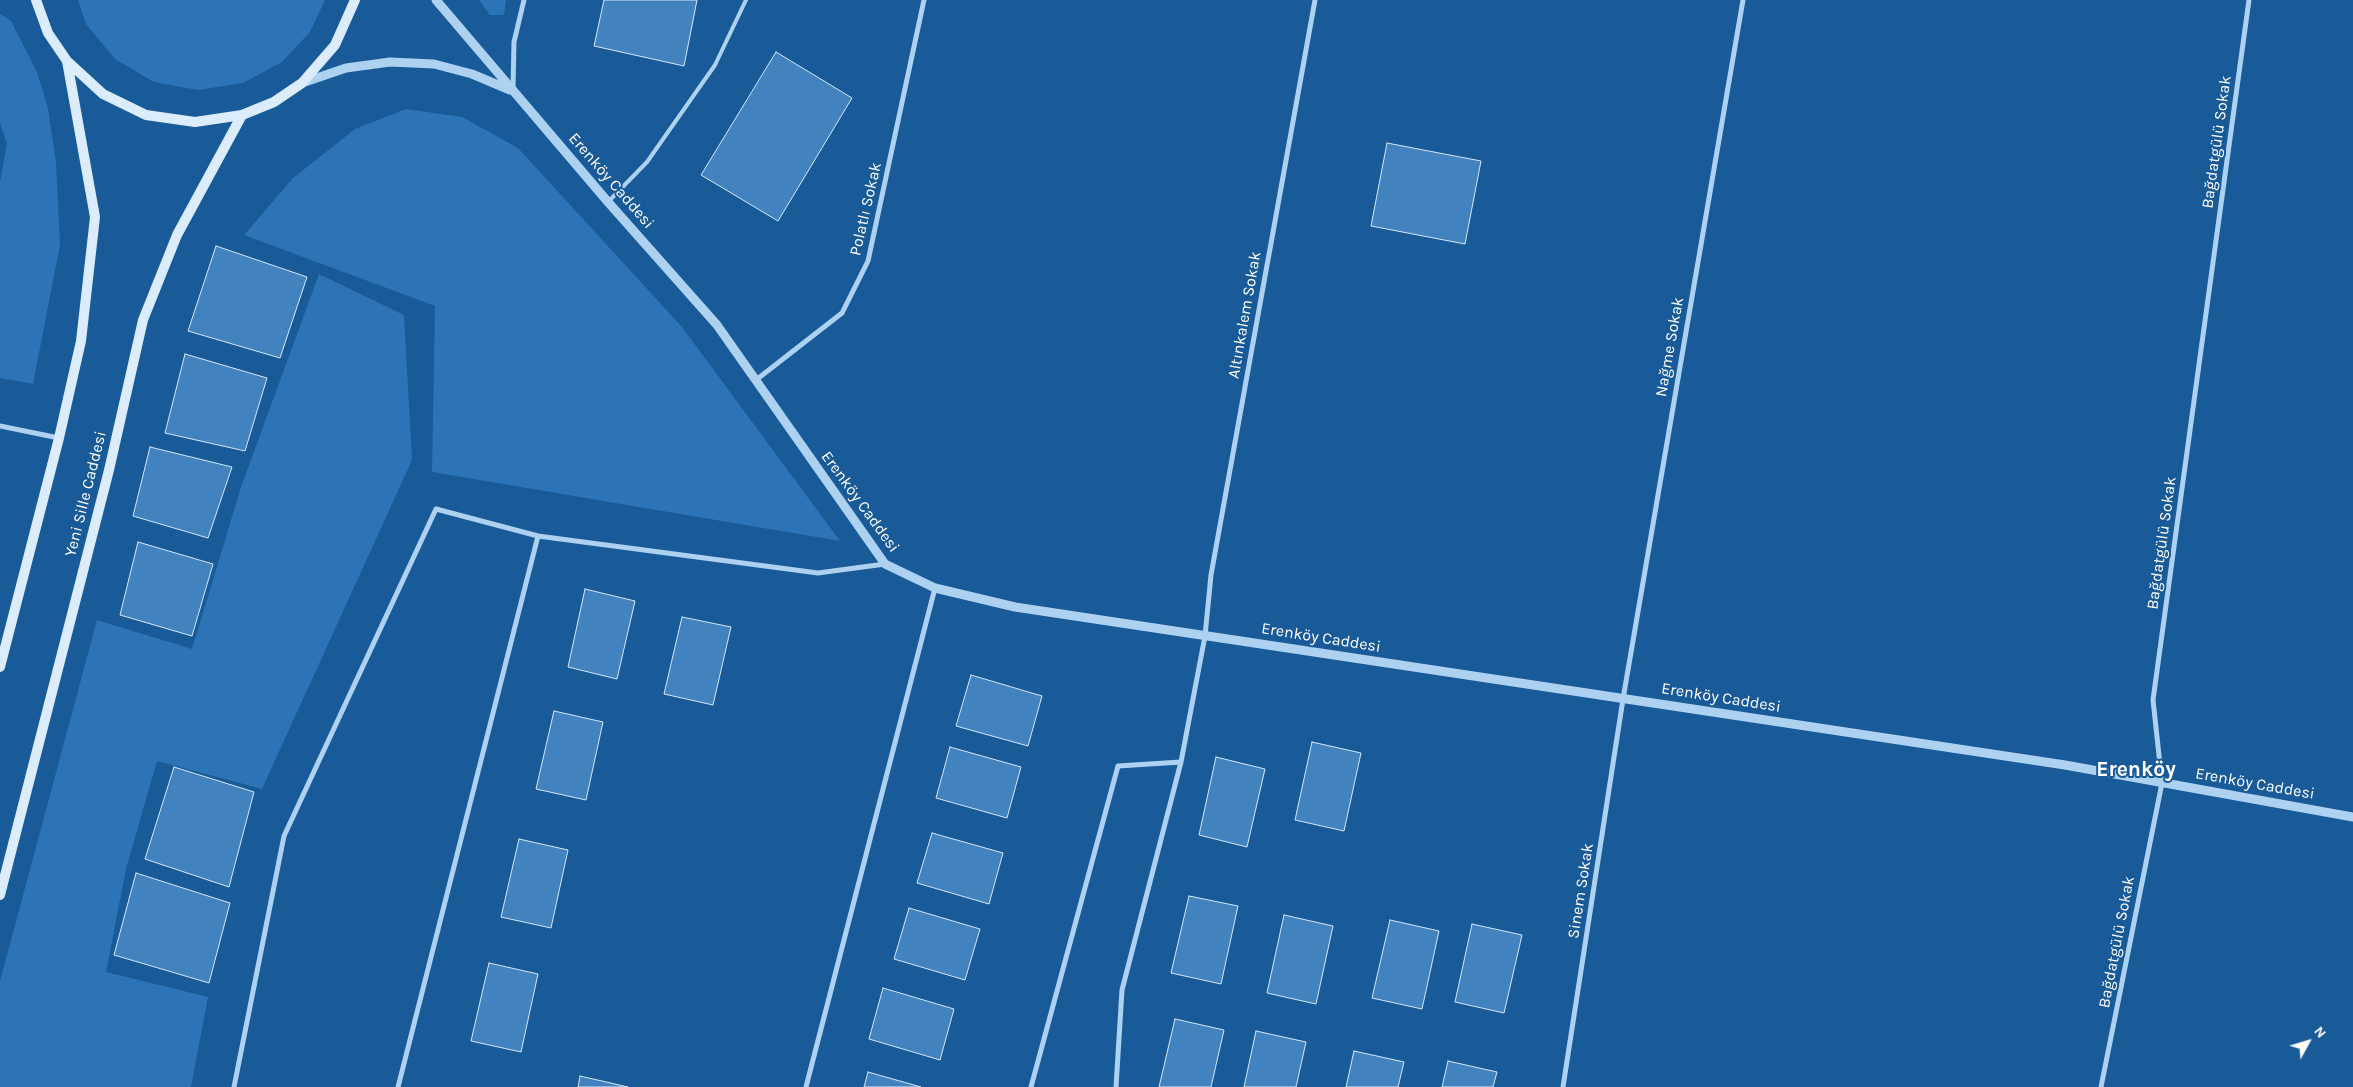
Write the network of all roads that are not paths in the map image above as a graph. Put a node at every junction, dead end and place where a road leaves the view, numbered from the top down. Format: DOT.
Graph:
graph roads {
  1 [pos="355,0"];
  2 [pos="436,0"];
  3 [pos="524,0"];
  4 [pos="746,0"];
  5 [pos="924,0"];
  6 [pos="1315,0"];
  7 [pos="1743,0"];
  8 [pos="2249,0"];
  9 [pos="34,1"];
  10 [pos="67,61"];
  11 [pos="302,83"];
  12 [pos="513,91"];
  13 [pos="242,115"];
  14 [pos="608,202"];
  15 [pos="756,380"];
  16 [pos="0,426"];
  17 [pos="59,438"];
  18 [pos="538,536"];
  19 [pos="885,564"];
  20 [pos="935,588"];
  21 [pos="1206,636"];
  22 [pos="0,668"];
  23 [pos="1623,699"];
  24 [pos="1181,762"];
  25 [pos="2162,783"];
  26 [pos="2353,817"];
  27 [pos="0,895"];
  28 [pos="234,1087"];
  29 [pos="398,1087"];
  30 [pos="806,1087"];
  31 [pos="1031,1087"];
  32 [pos="1116,1087"];
  33 [pos="1563,1087"];
  34 [pos="2101,1087"];
  1 -- 11 [label="main road"];
  2 -- 12 [label="street, Erenköy Caddesi"];
  3 -- 12 [label="street"];
  4 -- 14 [label="lane"];
  5 -- 15 [label="street, Polatlı Sokak"];
  6 -- 21 [label="street, Altınkalem Sokak"];
  7 -- 23 [label="street, Nağme Sokak"];
  8 -- 25 [label="street, Bağdatgülü Sokak"];
  9 -- 10 [label="main road"];
  10 -- 13 [label="main road"];
  10 -- 17 [label="main road"];
  11 -- 12 [label="street"];
  11 -- 13 [label="main road"];
  12 -- 14 [label="street, Erenköy Caddesi"];
  13 -- 27 [label="main road, Yeni Sille Caddesi"];
  14 -- 15 [label="street, Erenköy Caddesi"];
  15 -- 19 [label="street, Erenköy Caddesi"];
  16 -- 17 [label="street"];
  17 -- 22 [label="main road"];
  18 -- 19 [label="street"];
  18 -- 28 [label="street"];
  18 -- 29 [label="street"];
  19 -- 20 [label="street, Erenköy Caddesi"];
  20 -- 21 [label="street, Erenköy Caddesi"];
  20 -- 30 [label="street"];
  21 -- 23 [label="street, Erenköy Caddesi"];
  21 -- 24 [label="street, Altınkalem Sokak"];
  23 -- 25 [label="street, Erenköy Caddesi"];
  23 -- 33 [label="street, Sinem Sokak"];
  24 -- 31 [label="street"];
  24 -- 32 [label="street, Altınkalem Sokak"];
  25 -- 26 [label="street, Erenköy Caddesi"];
  25 -- 34 [label="street, Bağdatgülü Sokak"];
}
